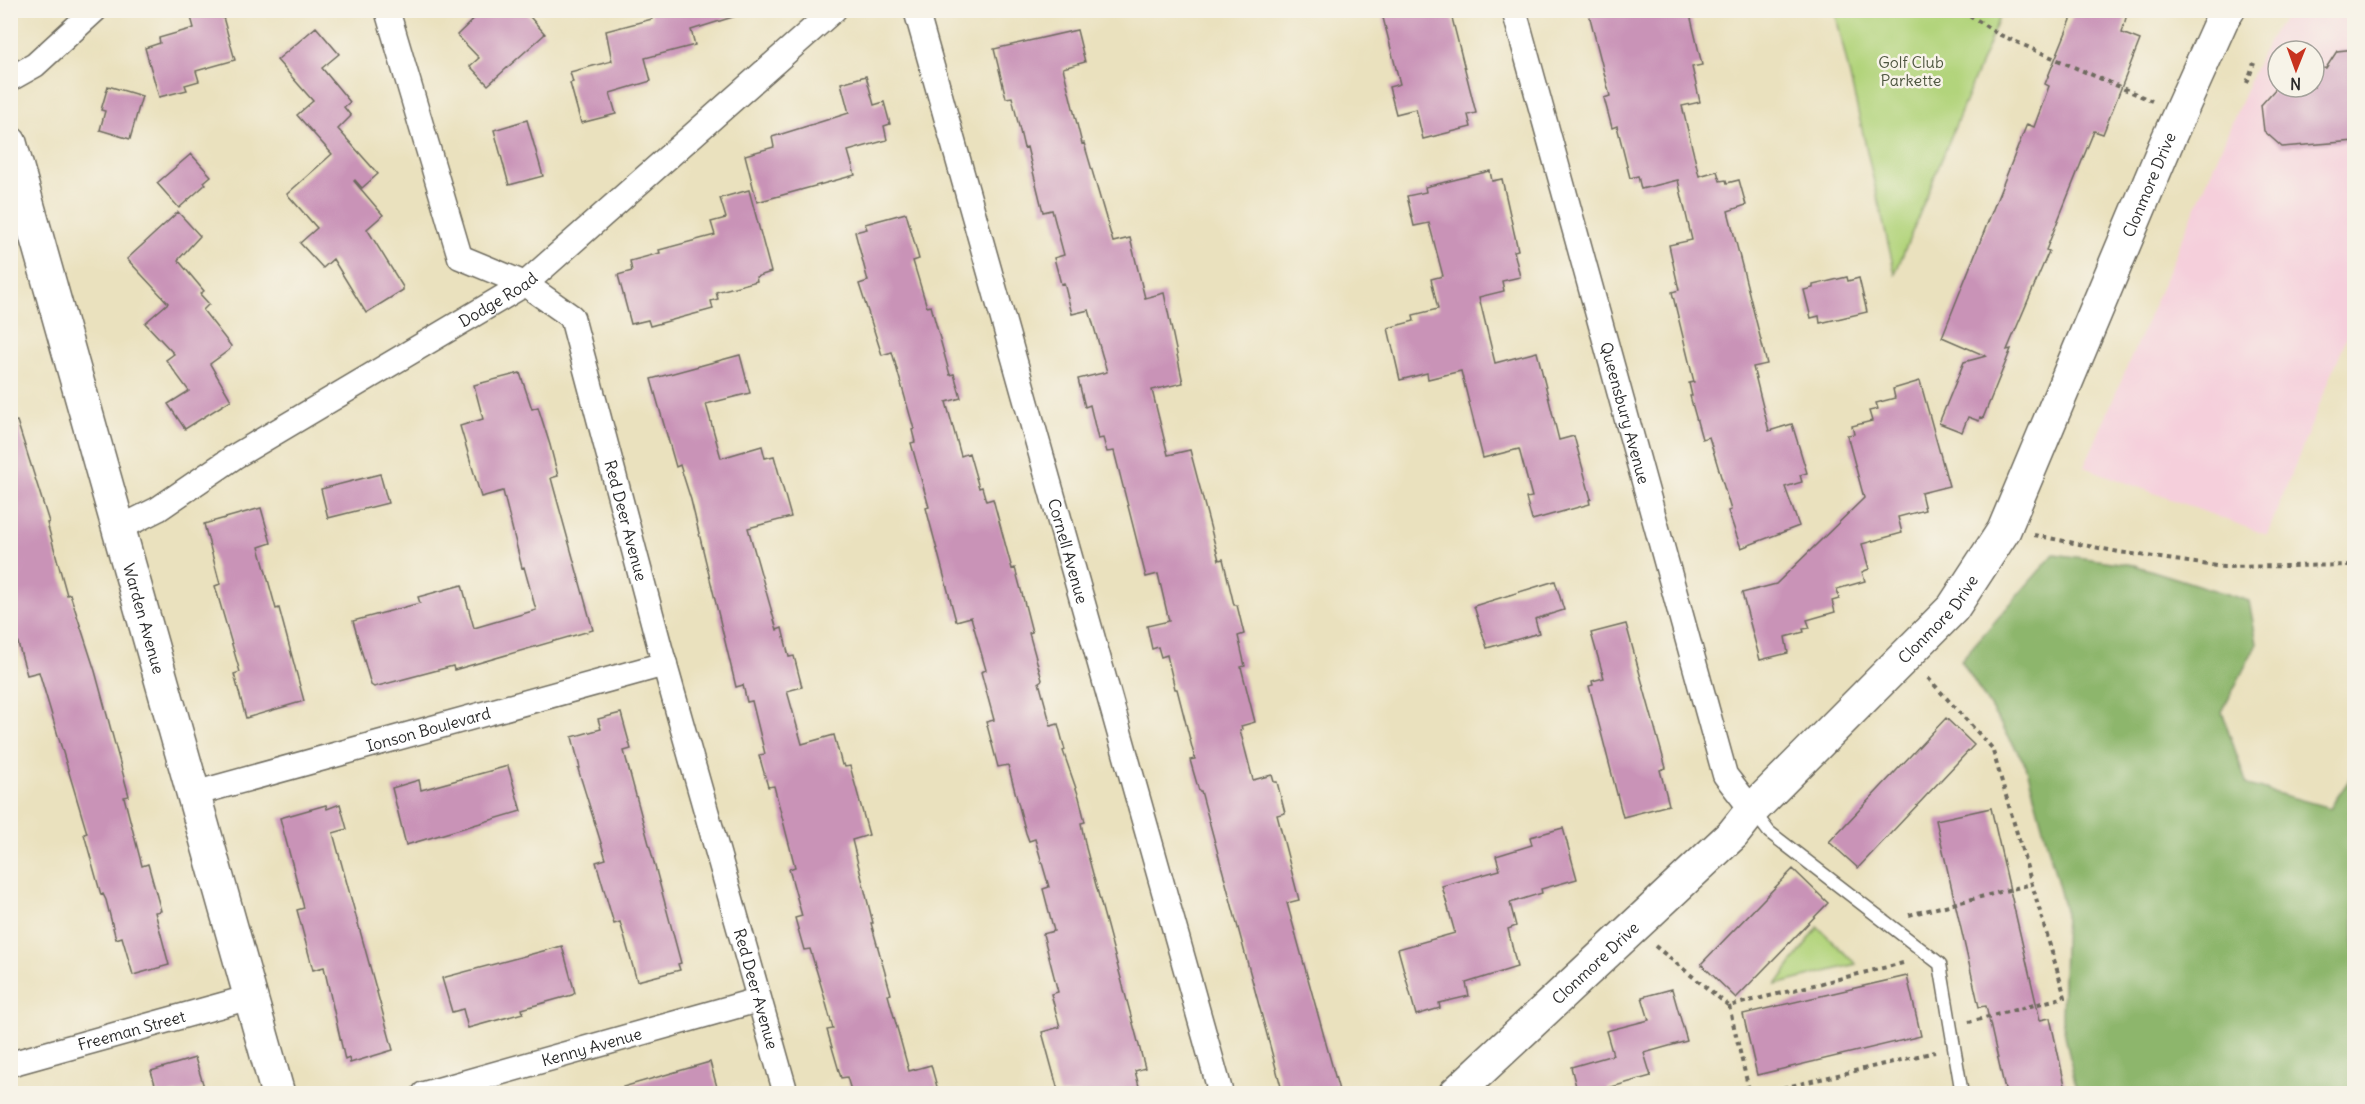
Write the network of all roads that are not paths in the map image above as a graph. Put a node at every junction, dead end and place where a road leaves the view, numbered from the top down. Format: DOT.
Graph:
graph roads {
  1 [pos="95,10"];
  2 [pos="387,10"];
  3 [pos="834,10"];
  4 [pos="916,10"];
  5 [pos="1514,10"];
  6 [pos="2225,13"];
  7 [pos="10,79"];
  8 [pos="10,143"];
  9 [pos="525,284"];
  10 [pos="120,528"];
  11 [pos="665,664"];
  12 [pos="193,794"];
  13 [pos="1752,810"];
  14 [pos="251,997"];
  15 [pos="758,1000"];
  16 [pos="10,1064"];
  17 [pos="278,1094"];
  18 [pos="424,1094"];
  19 [pos="786,1094"];
  20 [pos="1221,1094"];
  21 [pos="1455,1094"];
  22 [pos="1962,1094"];
  1 -- 7 [label="street"];
  2 -- 9 [label="street, Red Deer Avenue"];
  3 -- 9 [label="street, Dodge Road"];
  4 -- 20 [label="street, Cornell Avenue"];
  5 -- 13 [label="street, Queensbury Avenue"];
  6 -- 13 [label="street, Clonmore Drive"];
  8 -- 10 [label="street, Warden Avenue"];
  9 -- 10 [label="street, Dodge Road"];
  9 -- 11 [label="street, Red Deer Avenue"];
  10 -- 12 [label="street, Warden Avenue"];
  11 -- 12 [label="street, Ionson Boulevard"];
  11 -- 15 [label="street, Red Deer Avenue"];
  12 -- 14 [label="street, Warden Avenue"];
  13 -- 21 [label="street, Clonmore Drive"];
  13 -- 22 [label="lane"];
  14 -- 16 [label="street, Freeman Street"];
  14 -- 17 [label="street, Warden Avenue"];
  15 -- 18 [label="street, Kenny Avenue"];
  15 -- 19 [label="street, Red Deer Avenue"];
}
